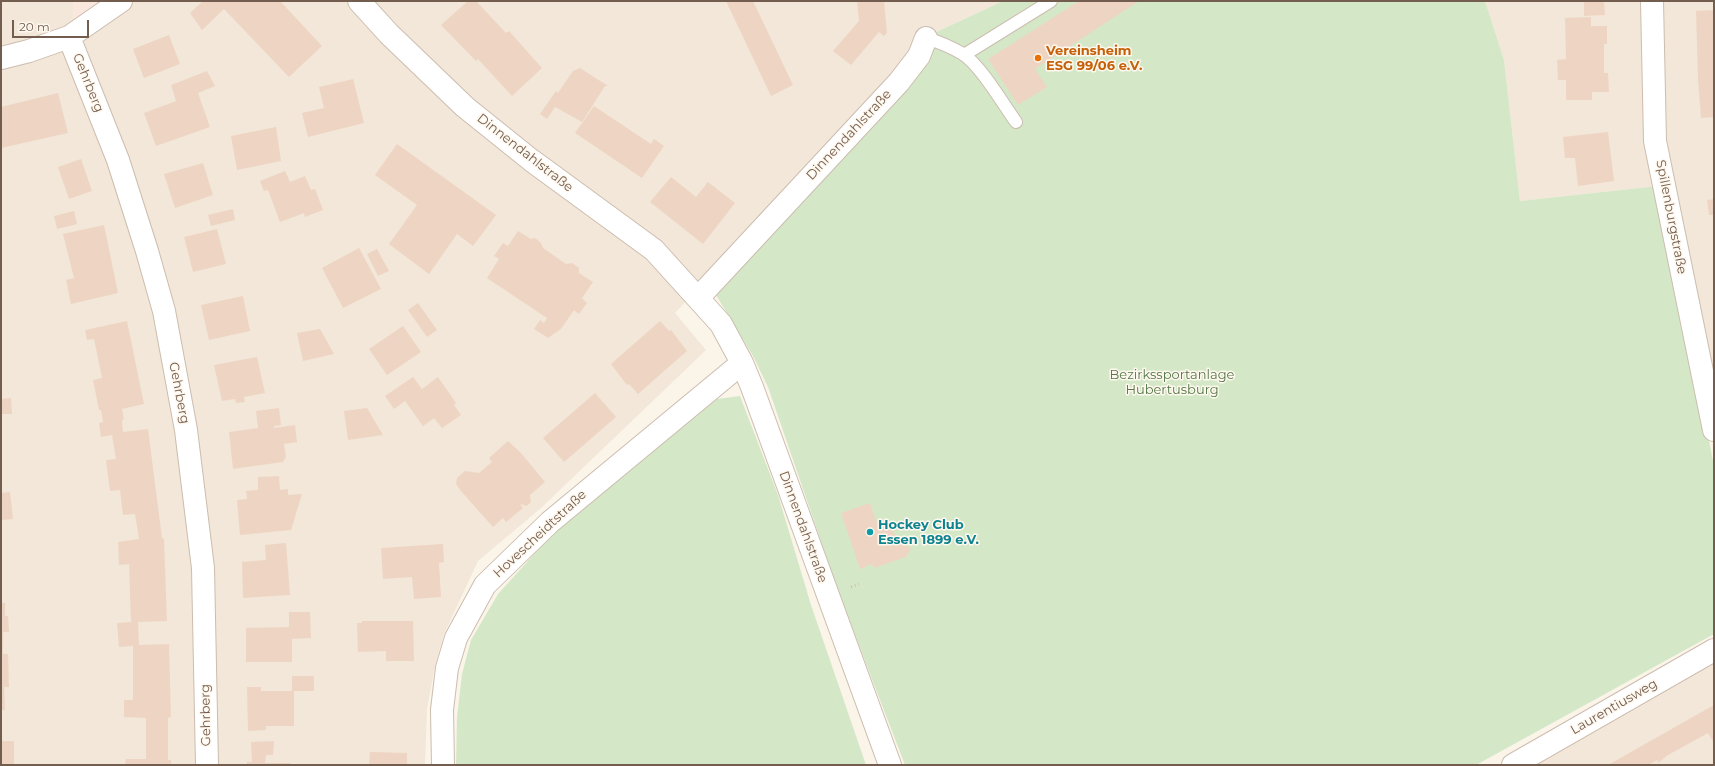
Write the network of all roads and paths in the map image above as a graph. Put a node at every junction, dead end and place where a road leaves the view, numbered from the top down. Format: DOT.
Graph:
graph roads {
  1 [pos="121,1"];
  2 [pos="359,1"];
  3 [pos="1051,1"];
  4 [pos="1652,1"];
  5 [pos="69,37"];
  6 [pos="926,38"];
  7 [pos="964,55"];
  8 [pos="1,58"];
  9 [pos="1016,122"];
  10 [pos="699,297"];
  11 [pos="742,362"];
  12 [pos="1714,430"];
  13 [pos="859,584"];
  14 [pos="850,587"];
  15 [pos="1714,650"];
  16 [pos="206,765"];
  17 [pos="443,765"];
  18 [pos="890,765"];
  19 [pos="1513,765"];
  1 -- 5 [label="street"];
  2 -- 10 [label="street, Dinnendahlstraße"];
  3 -- 7 [label="lane"];
  4 -- 12 [label="street, Spillenburgstraße"];
  5 -- 8 [label="street"];
  5 -- 16 [label="street, Gehrberg"];
  6 -- 7 [label="lane"];
  6 -- 10 [label="street, Dinnendahlstraße"];
  7 -- 9 [label="lane"];
  10 -- 11 [label="street, Dinnendahlstraße"];
  11 -- 17 [label="street, Hovescheidtstraße"];
  11 -- 18 [label="street, Dinnendahlstraße"];
  13 -- 14 [label="path"];
  15 -- 19 [label="street, Laurentiusweg"];
}
